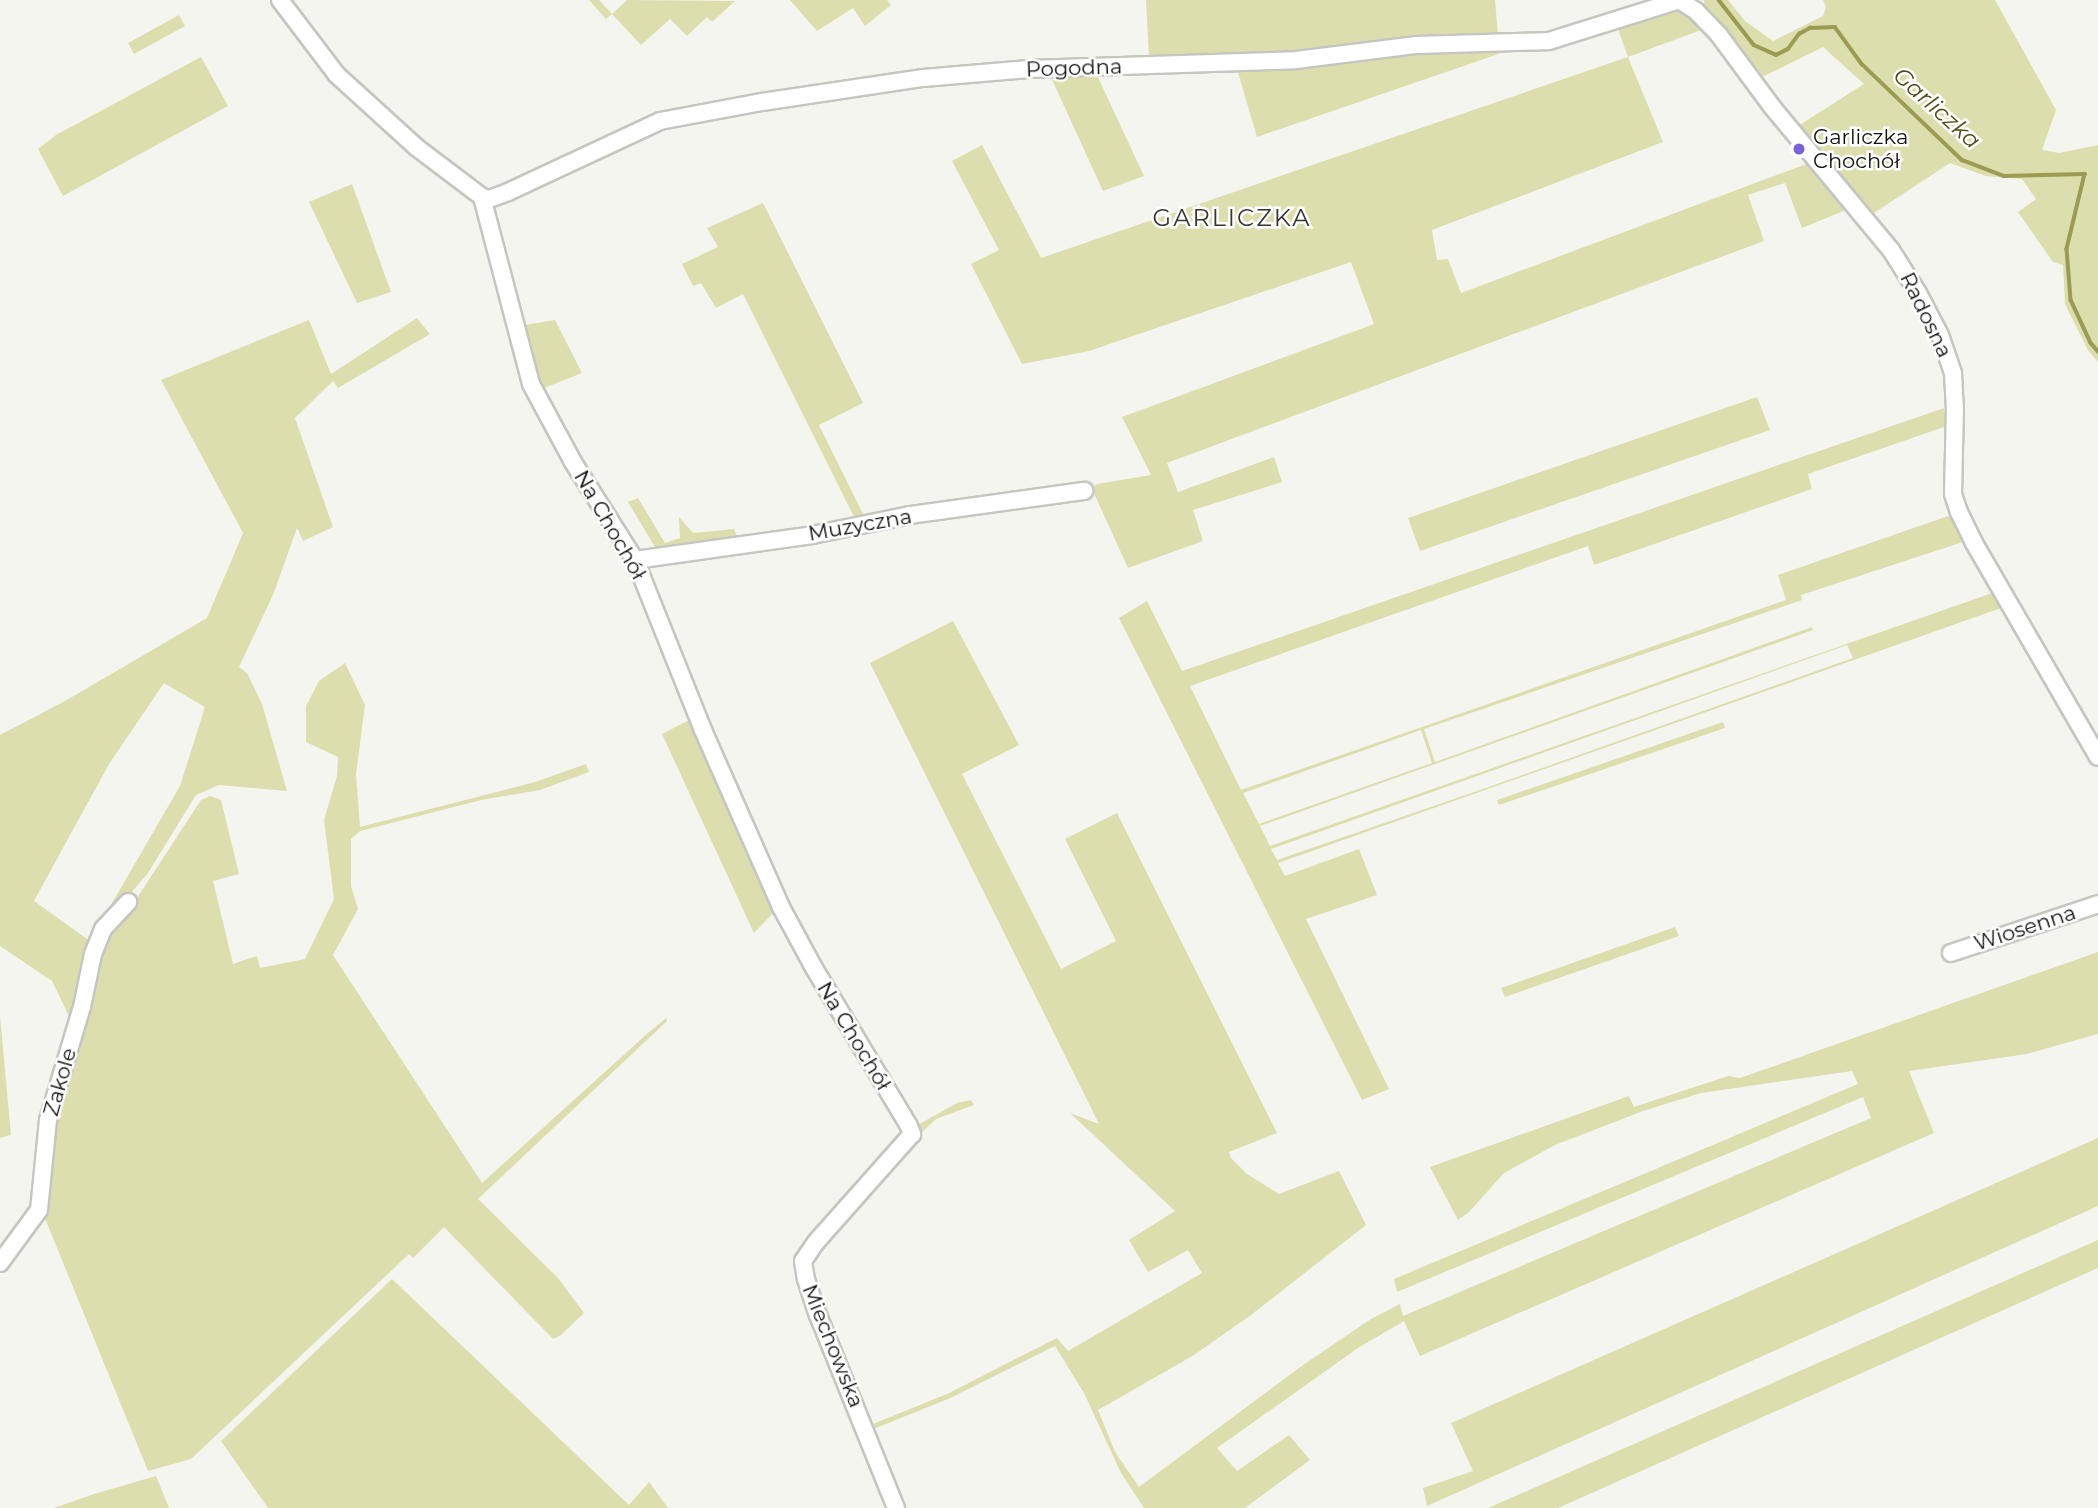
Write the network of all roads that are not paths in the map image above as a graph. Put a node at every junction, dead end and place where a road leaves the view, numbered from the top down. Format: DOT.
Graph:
graph roads {
  1 [pos="280,0"];
  2 [pos="1680,0"];
  3 [pos="482,197"];
  4 [pos="1084,491"];
  5 [pos="635,560"];
  6 [pos="2098,757"];
  7 [pos="128,902"];
  8 [pos="2098,904"];
  9 [pos="1951,953"];
  10 [pos="912,1135"];
  11 [pos="0,1264"];
  12 [pos="896,1508"];
  1 -- 3 [label="street"];
  2 -- 3 [label="street, Pogodna"];
  2 -- 6 [label="street, Radosna"];
  3 -- 5 [label="street, Na Chochół"];
  4 -- 5 [label="street, Muzyczna"];
  5 -- 10 [label="street, Na Chochół"];
  7 -- 11 [label="street, Zakole"];
  8 -- 9 [label="street, Wiosenna"];
  10 -- 12 [label="street, Miechowska"];
}
